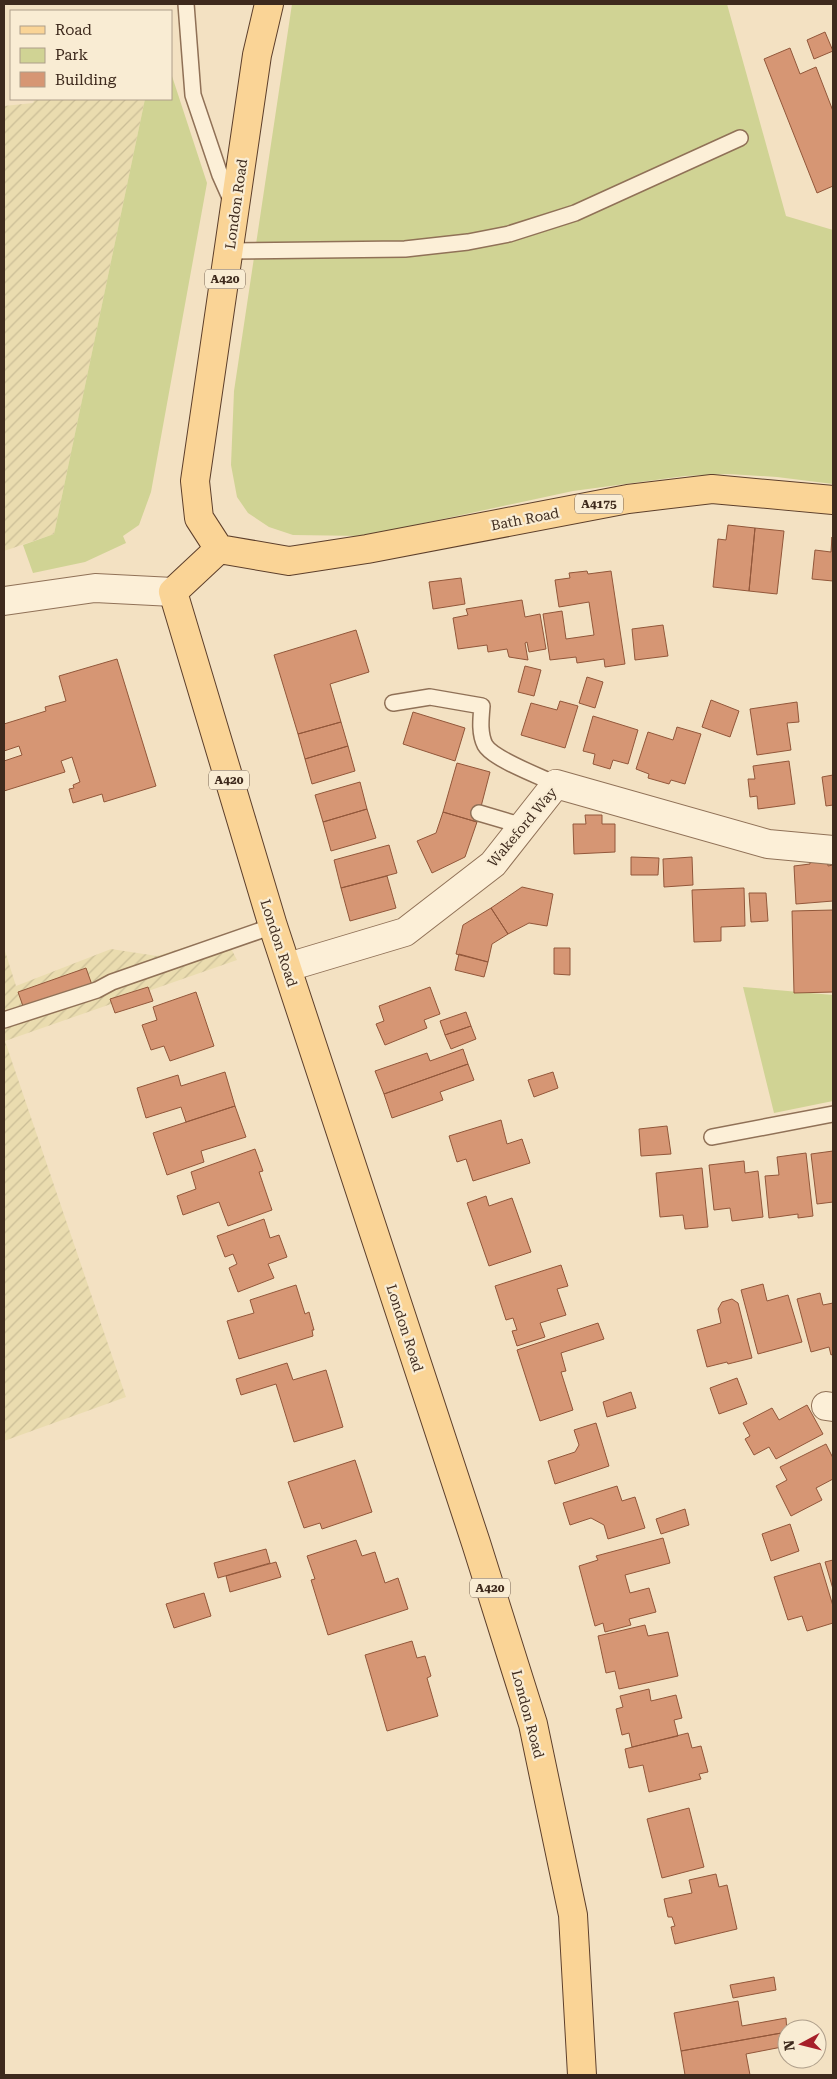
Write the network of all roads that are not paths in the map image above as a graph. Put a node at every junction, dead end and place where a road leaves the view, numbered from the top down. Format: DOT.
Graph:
graph roads {
  1 [pos="186,4"];
  2 [pos="269,4"];
  3 [pos="740,138"];
  4 [pos="235,209"];
  5 [pos="229,250"];
  6 [pos="833,500"];
  7 [pos="219,549"];
  8 [pos="173,592"];
  9 [pos="4,601"];
  10 [pos="393,703"];
  11 [pos="556,784"];
  12 [pos="479,813"];
  13 [pos="523,826"];
  14 [pos="833,850"];
  15 [pos="273,926"];
  16 [pos="288,967"];
  17 [pos="4,1020"];
  18 [pos="833,1114"];
  19 [pos="712,1137"];
  20 [pos="582,2075"];
  1 -- 4 [label="lane"];
  2 -- 4 [label="main road, London Road / A420"];
  3 -- 5 [label="lane"];
  4 -- 5 [label="main road, London Road / A420"];
  5 -- 7 [label="main road, London Road / A420"];
  6 -- 7 [label="main road, Bath Road / A4175"];
  7 -- 8 [label="main road"];
  8 -- 9 [label="street"];
  8 -- 15 [label="main road, London Road / A420"];
  10 -- 11 [label="lane"];
  11 -- 13 [label="street, Wakeford Way"];
  11 -- 14 [label="street, Wakeford Way"];
  12 -- 13 [label="lane"];
  13 -- 16 [label="street, Wakeford Way"];
  15 -- 16 [label="main road, London Road / A420"];
  15 -- 17 [label="lane"];
  16 -- 20 [label="main road, London Road / A420"];
  18 -- 19 [label="lane"];
}
